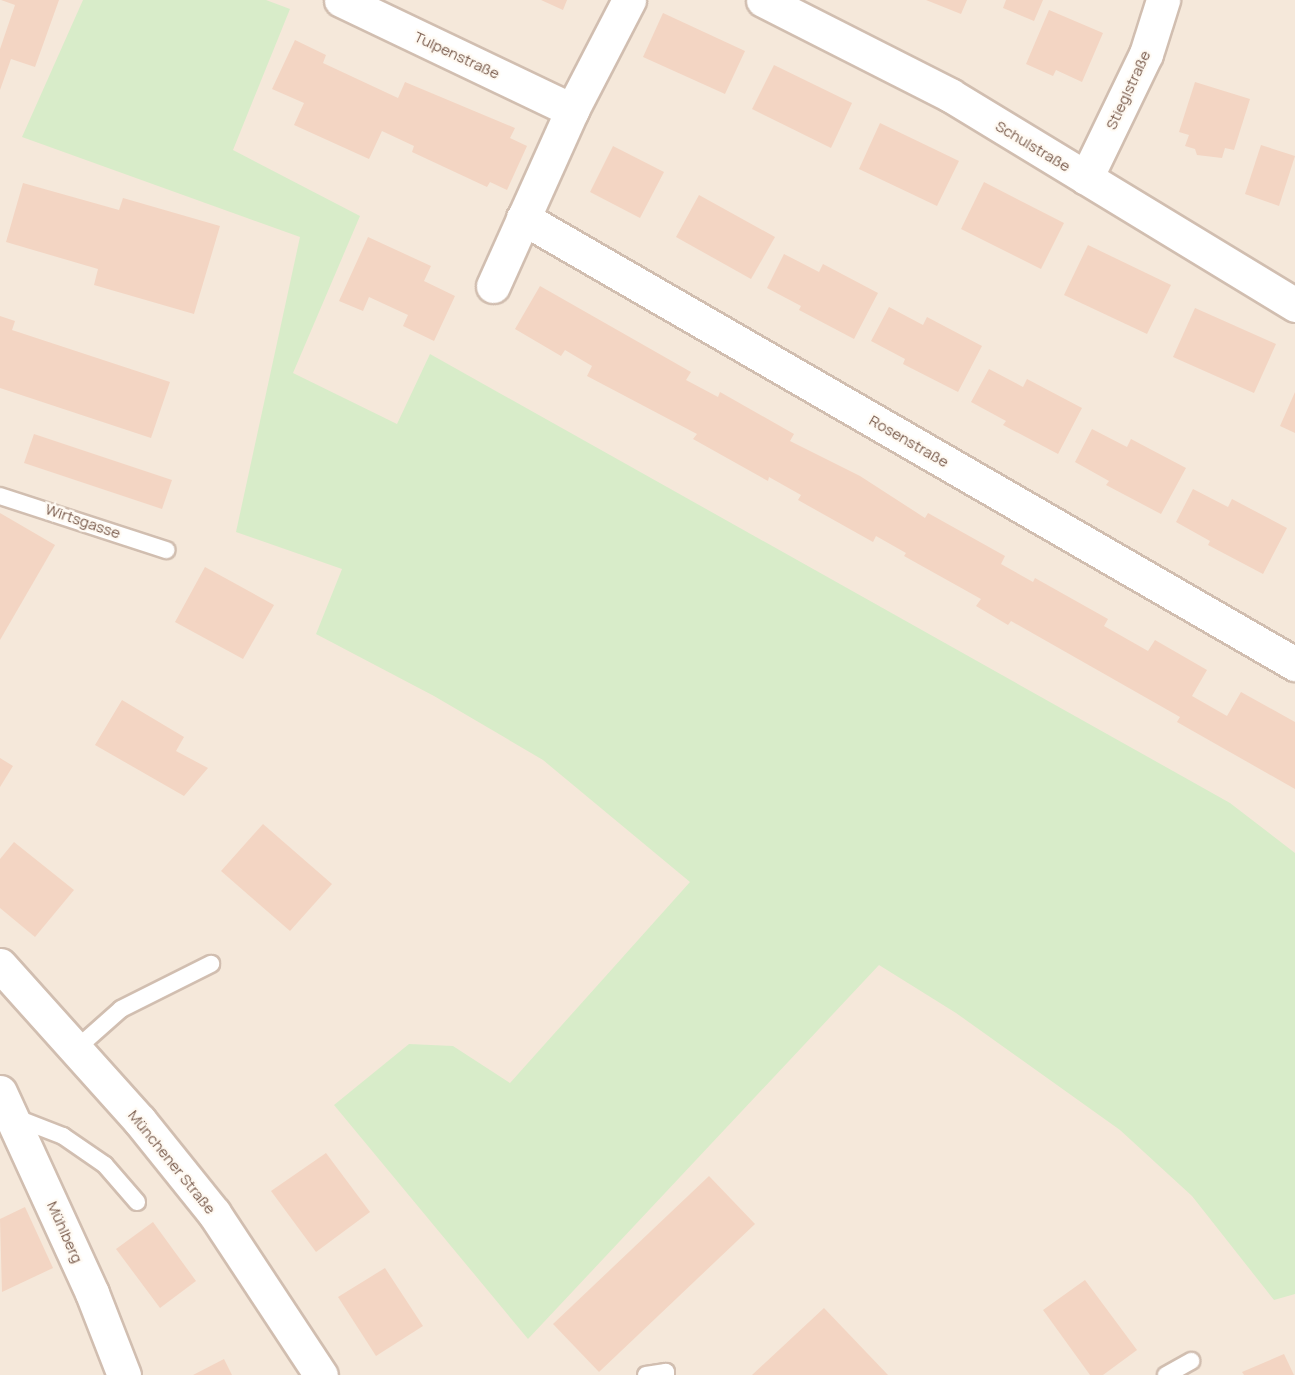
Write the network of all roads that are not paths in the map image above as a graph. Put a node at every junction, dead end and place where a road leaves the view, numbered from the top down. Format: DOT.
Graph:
graph roads {
  1 [pos="341,0"];
  2 [pos="629,0"];
  3 [pos="763,0"];
  4 [pos="1163,0"];
  5 [pos="573,110"];
  6 [pos="1086,178"];
  7 [pos="523,218"];
  8 [pos="493,286"];
  9 [pos="1295,305"];
  10 [pos="0,496"];
  11 [pos="166,550"];
  12 [pos="1295,664"];
  13 [pos="211,963"];
  14 [pos="0,965"];
  15 [pos="76,1049"];
  16 [pos="7,1105"];
  17 [pos="137,1202"];
  18 [pos="1191,1361"];
  19 [pos="124,1375"];
  20 [pos="321,1375"];
  21 [pos="646,1375"];
  22 [pos="666,1375"];
  23 [pos="1166,1375"];
  1 -- 5 [label="street, Tulpenstraße"];
  2 -- 5 [label="street"];
  3 -- 6 [label="street, Schulstraße"];
  4 -- 6 [label="street, Stieglstraße"];
  5 -- 7 [label="street"];
  6 -- 9 [label="street, Schulstraße"];
  7 -- 8 [label="street"];
  7 -- 12 [label="street, Rosenstraße"];
  10 -- 11 [label="lane, Wirtsgasse"];
  13 -- 15 [label="lane"];
  14 -- 15 [label="street, Münchener Straße"];
  15 -- 20 [label="street, Münchener Straße"];
  16 -- 17 [label="lane"];
  16 -- 19 [label="street, Mühlberg"];
  18 -- 23 [label="lane"];
  21 -- 22 [label="lane"];
}
